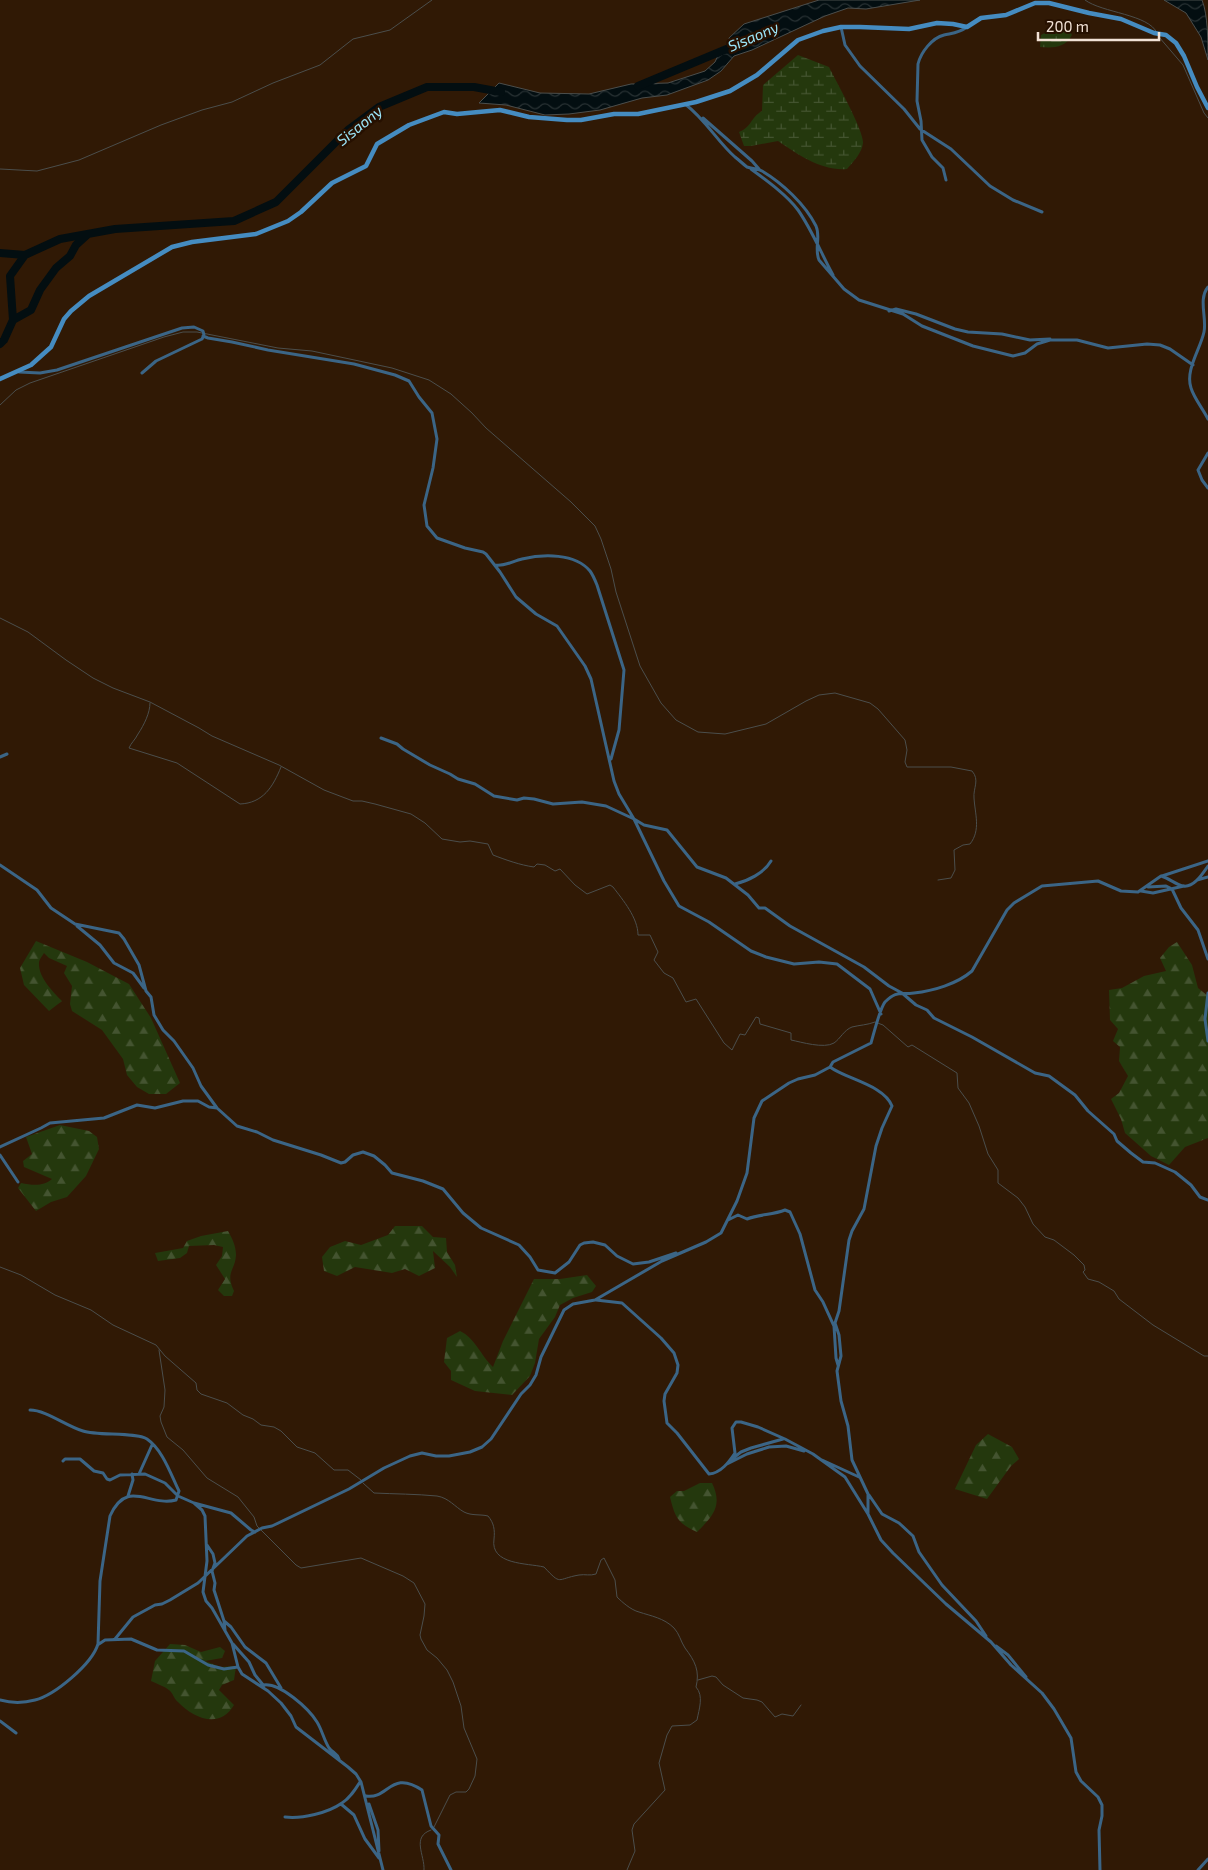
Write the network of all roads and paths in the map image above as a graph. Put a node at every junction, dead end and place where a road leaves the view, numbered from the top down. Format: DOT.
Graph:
graph roads {
  1 [pos="840,27"];
  2 [pos="966,27"];
  3 [pos="685,104"];
  4 [pos="1208,108"];
  5 [pos="697,113"];
  6 [pos="920,129"];
  7 [pos="748,168"];
  8 [pos="759,169"];
  9 [pos="946,180"];
  10 [pos="1042,212"];
  11 [pos="817,243"];
  12 [pos="1208,287"];
  13 [pos="888,311"];
  14 [pos="204,334"];
  15 [pos="1053,340"];
  16 [pos="1192,365"];
  17 [pos="18,372"];
  18 [pos="142,373"];
  19 [pos="0,379"];
  20 [pos="1208,418"];
  21 [pos="1208,453"];
  22 [pos="1208,488"];
  23 [pos="495,565"];
  24 [pos="381,738"];
  25 [pos="7,754"];
  26 [pos="0,757"];
  27 [pos="610,762"];
  28 [pos="634,819"];
  29 [pos="771,861"];
  30 [pos="1208,861"];
  31 [pos="0,865"];
  32 [pos="1208,866"];
  33 [pos="1161,876"];
  34 [pos="1207,878"];
  35 [pos="1197,880"];
  36 [pos="735,884"];
  37 [pos="1184,886"];
  38 [pos="1145,887"];
  39 [pos="1172,889"];
  40 [pos="1140,891"];
  41 [pos="74,924"];
  42 [pos="1208,959"];
  43 [pos="146,991"];
  44 [pos="902,993"];
  45 [pos="1208,993"];
  46 [pos="1207,1003"];
  47 [pos="881,1014"];
  48 [pos="1208,1041"];
  49 [pos="830,1067"];
  50 [pos="217,1108"];
  51 [pos="0,1147"];
  52 [pos="0,1155"];
  53 [pos="18,1182"];
  54 [pos="1208,1200"];
  55 [pos="726,1222"];
  56 [pos="680,1253"];
  57 [pos="595,1300"];
  58 [pos="838,1365"];
  59 [pos="30,1410"];
  60 [pos="785,1438"];
  61 [pos="152,1444"];
  62 [pos="807,1452"];
  63 [pos="819,1459"];
  64 [pos="729,1461"];
  65 [pos="62,1462"];
  66 [pos="726,1465"];
  67 [pos="132,1474"];
  68 [pos="139,1474"];
  69 [pos="860,1478"];
  70 [pos="868,1494"];
  71 [pos="178,1496"];
  72 [pos="128,1497"];
  73 [pos="194,1504"];
  74 [pos="868,1514"];
  75 [pos="259,1530"];
  76 [pos="206,1544"];
  77 [pos="212,1571"];
  78 [pos="206,1577"];
  79 [pos="224,1621"];
  80 [pos="225,1630"];
  81 [pos="115,1639"];
  82 [pos="988,1639"];
  83 [pos="232,1643"];
  84 [pos="98,1644"];
  85 [pos="238,1667"];
  86 [pos="263,1685"];
  87 [pos="268,1690"];
  88 [pos="282,1690"];
  89 [pos="0,1700"];
  90 [pos="0,1721"];
  91 [pos="16,1733"];
  92 [pos="339,1760"];
  93 [pos="361,1782"];
  94 [pos="365,1794"];
  95 [pos="341,1804"];
  96 [pos="285,1817"];
  97 [pos="380,1858"];
  98 [pos="1208,1860"];
  99 [pos="383,1870"];
  100 [pos="451,1870"];
  101 [pos="1100,1870"];
  102 [pos="1198,1870"];
  1 -- 2 [label="street"];
  1 -- 3 [label="street"];
  1 -- 6 [label="street"];
  2 -- 4 [label="street"];
  2 -- 6 [label="street"];
  3 -- 5 [label="street"];
  3 -- 17 [label="street"];
  5 -- 7 [label="street"];
  5 -- 8 [label="street"];
  6 -- 9 [label="street"];
  6 -- 10 [label="street"];
  7 -- 8 [label="street"];
  7 -- 11 [label="street"];
  8 -- 11 [label="street"];
  11 -- 13 [label="street"];
  12 -- 16 [label="street"];
  13 -- 15 [label="street"];
  13 -- 15 [label="street"];
  14 -- 17 [label="street"];
  14 -- 18 [label="street"];
  14 -- 23 [label="street"];
  15 -- 16 [label="street"];
  16 -- 20 [label="street"];
  17 -- 19 [label="street"];
  21 -- 22 [label="street"];
  23 -- 27 [label="street"];
  23 -- 27 [label="street"];
  24 -- 28 [label="street"];
  25 -- 26 [label="street"];
  27 -- 28 [label="street"];
  28 -- 36 [label="street"];
  28 -- 47 [label="street"];
  29 -- 36 [label="street"];
  30 -- 33 [label="street"];
  31 -- 41 [label="street"];
  32 -- 35 [label="street"];
  33 -- 37 [label="street"];
  33 -- 38 [label="street"];
  34 -- 35 [label="street"];
  35 -- 37 [label="street"];
  36 -- 44 [label="street"];
  37 -- 39 [label="street"];
  38 -- 39 [label="street"];
  38 -- 40 [label="street"];
  39 -- 40 [label="street"];
  39 -- 42 [label="street"];
  40 -- 44 [label="street"];
  41 -- 43 [label="street"];
  41 -- 43 [label="street"];
  43 -- 50 [label="street"];
  44 -- 47 [label="street"];
  44 -- 54 [label="street"];
  45 -- 46 [label="street"];
  46 -- 48 [label="street"];
  47 -- 49 [label="street"];
  49 -- 55 [label="street"];
  49 -- 58 [label="street"];
  50 -- 51 [label="street"];
  50 -- 56 [label="street"];
  52 -- 53 [label="street"];
  55 -- 56 [label="street"];
  55 -- 58 [label="street"];
  56 -- 57 [label="street"];
  57 -- 66 [label="street"];
  57 -- 75 [label="street"];
  58 -- 69 [label="street"];
  59 -- 61 [label="street"];
  60 -- 62 [label="street"];
  60 -- 64 [label="street"];
  60 -- 64 [label="street"];
  61 -- 68 [label="street"];
  61 -- 71 [label="street"];
  62 -- 63 [label="street"];
  62 -- 66 [label="street"];
  63 -- 69 [label="street"];
  63 -- 74 [label="street"];
  64 -- 66 [label="street"];
  65 -- 67 [label="street"];
  67 -- 68 [label="street"];
  67 -- 72 [label="street"];
  68 -- 71 [label="street"];
  69 -- 70 [label="street"];
  70 -- 74 [label="street"];
  70 -- 82 [label="street"];
  71 -- 72 [label="street"];
  71 -- 73 [label="street"];
  72 -- 84 [label="street"];
  73 -- 75 [label="street"];
  73 -- 76 [label="street"];
  74 -- 82 [label="street"];
  75 -- 77 [label="street"];
  76 -- 77 [label="street"];
  76 -- 78 [label="street"];
  77 -- 78 [label="street"];
  77 -- 79 [label="street"];
  78 -- 80 [label="street"];
  78 -- 81 [label="street"];
  79 -- 80 [label="street"];
  79 -- 88 [label="street"];
  80 -- 83 [label="street"];
  81 -- 84 [label="street"];
  81 -- 85 [label="street"];
  82 -- 101 [label="street"];
  83 -- 85 [label="street"];
  83 -- 86 [label="street"];
  84 -- 89 [label="street"];
  85 -- 87 [label="street"];
  86 -- 87 [label="street"];
  86 -- 88 [label="street"];
  87 -- 92 [label="street"];
  88 -- 92 [label="street"];
  90 -- 91 [label="street"];
  92 -- 93 [label="street"];
  93 -- 94 [label="street"];
  93 -- 95 [label="street"];
  94 -- 97 [label="street"];
  94 -- 100 [label="street"];
  95 -- 96 [label="street"];
  95 -- 97 [label="street"];
  97 -- 99 [label="street"];
  98 -- 102 [label="street"];
}
